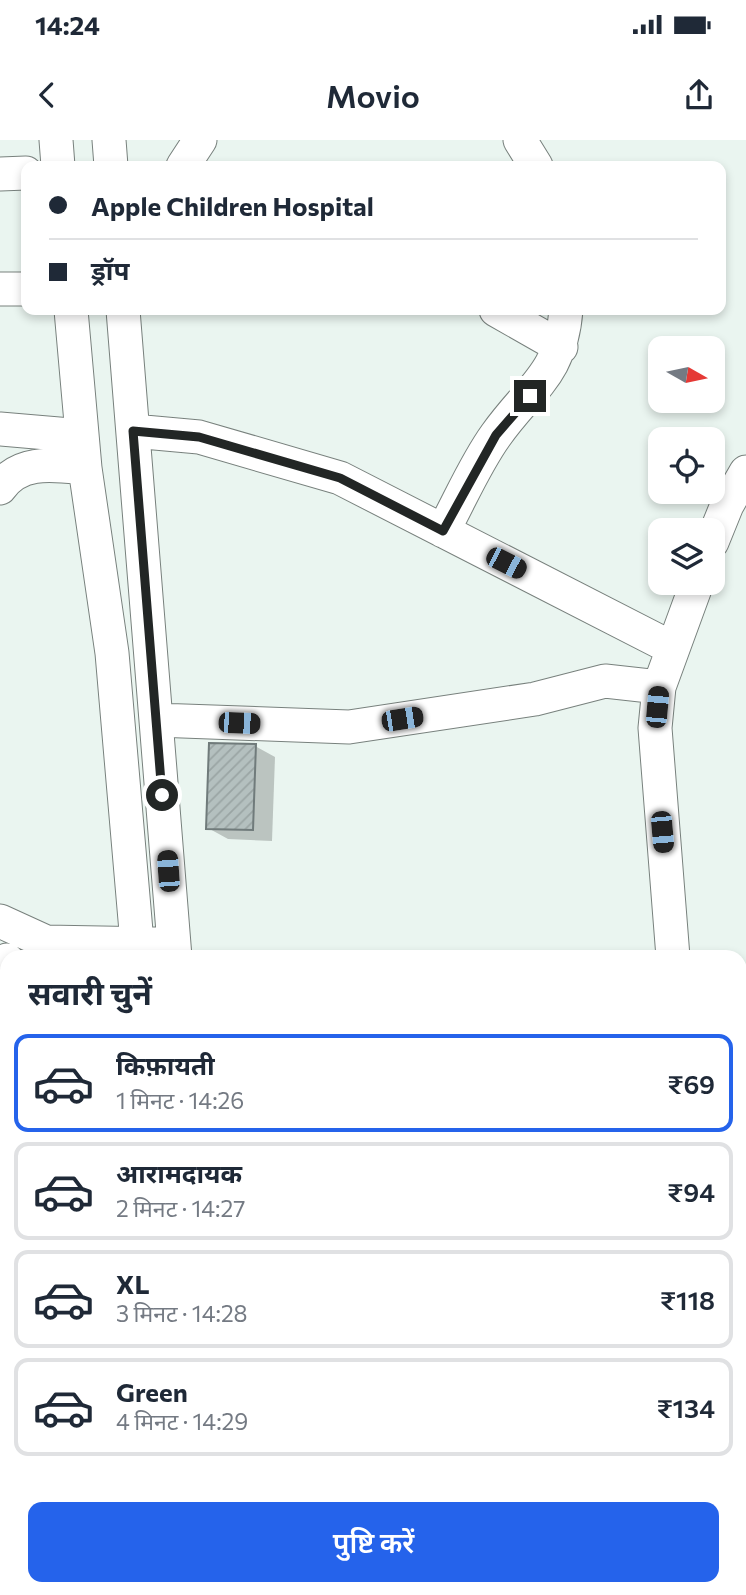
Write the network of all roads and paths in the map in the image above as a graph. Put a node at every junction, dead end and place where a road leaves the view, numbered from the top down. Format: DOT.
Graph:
graph roads {
  1 [pos="56,140"];
  2 [pos="109,140"];
  3 [pos="520,140"];
  4 [pos="58,161"];
  5 [pos="111,161"];
  6 [pos="533,161"];
  7 [pos="21,173"];
  8 [pos="0,174"];
  9 [pos="0,289"];
  10 [pos="21,289"];
  11 [pos="71,315"];
  12 [pos="122,315"];
  13 [pos="505,315"];
  14 [pos="565,315"];
  15 [pos="561,347"];
  16 [pos="0,429"];
  17 [pos="133,431"];
  18 [pos="83,452"];
  19 [pos="746,472"];
  20 [pos="0,488"];
  21 [pos="722,518"];
  22 [pos="443,531"];
  23 [pos="692,595"];
  24 [pos="672,648"];
  25 [pos="659,687"];
  26 [pos="156,720"];
  27 [pos="10,943"];
  28 [pos="137,943"];
  29 [pos="166,950"];
  30 [pos="174,950"];
  31 [pos="672,950"];
  1 -- 4 [label="street"];
  2 -- 5 [label="street"];
  3 -- 6 [label="street"];
  7 -- 8 [label="street"];
  9 -- 10 [label="street"];
  11 -- 18 [label="street"];
  12 -- 17 [label="street"];
  13 -- 15 [label="street"];
  14 -- 15 [label="street"];
  15 -- 22 [label="street"];
  16 -- 18 [label="street"];
  17 -- 22 [label="street"];
  17 -- 26 [label="street"];
  18 -- 20 [label="street"];
  18 -- 28 [label="street"];
  19 -- 21 [label="street"];
  22 -- 24 [label="street"];
  23 -- 24 [label="street"];
  24 -- 25 [label="street"];
  25 -- 26 [label="street"];
  25 -- 31 [label="street"];
  26 -- 30 [label="street"];
  27 -- 28 [label="street"];
  28 -- 29 [label="street"];
}
